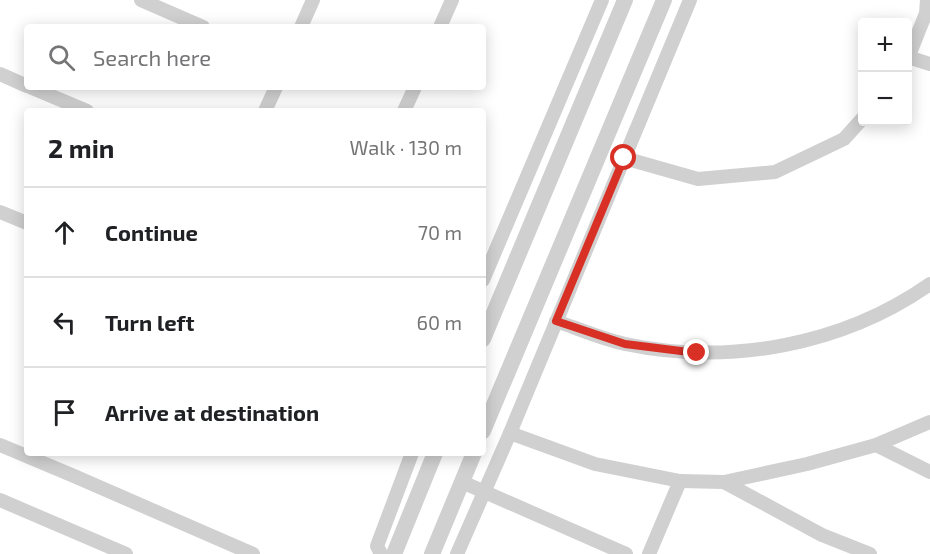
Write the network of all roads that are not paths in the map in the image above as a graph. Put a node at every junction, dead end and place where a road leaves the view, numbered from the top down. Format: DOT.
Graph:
graph roads {
  1 [pos="141,0"];
  2 [pos="313,0"];
  3 [pos="452,0"];
  4 [pos="602,0"];
  5 [pos="625,0"];
  6 [pos="664,0"];
  7 [pos="690,0"];
  8 [pos="927,0"];
  9 [pos="195,24"];
  10 [pos="302,24"];
  11 [pos="441,24"];
  12 [pos="912,47"];
  13 [pos="912,58"];
  14 [pos="930,64"];
  15 [pos="0,74"];
  16 [pos="24,84"];
  17 [pos="38,90"];
  18 [pos="275,90"];
  19 [pos="414,90"];
  20 [pos="80,108"];
  21 [pos="266,108"];
  22 [pos="405,108"];
  23 [pos="858,123"];
  24 [pos="624,158"];
  25 [pos="0,212"];
  26 [pos="24,223"];
  27 [pos="486,273"];
  28 [pos="930,284"];
  29 [pos="556,321"];
  30 [pos="486,332"];
  31 [pos="930,422"];
  32 [pos="486,424"];
  33 [pos="510,433"];
  34 [pos="0,445"];
  35 [pos="876,445"];
  36 [pos="24,455"];
  37 [pos="26,456"];
  38 [pos="411,456"];
  39 [pos="434,456"];
  40 [pos="473,456"];
  41 [pos="930,472"];
  42 [pos="680,481"];
  43 [pos="462,482"];
  44 [pos="724,482"];
  45 [pos="484,492"];
  46 [pos="0,500"];
  47 [pos="126,554"];
  48 [pos="253,554"];
  49 [pos="381,554"];
  50 [pos="394,554"];
  51 [pos="432,554"];
  52 [pos="457,554"];
  53 [pos="626,554"];
  54 [pos="649,554"];
  55 [pos="870,554"];
  1 -- 9 [label="street"];
  2 -- 10 [label="street"];
  3 -- 11 [label="street"];
  4 -- 27 [label="street"];
  5 -- 30 [label="street"];
  6 -- 32 [label="street"];
  7 -- 24 [label="street"];
  8 -- 12 [label="street"];
  13 -- 14 [label="street"];
  15 -- 16 [label="street"];
  17 -- 20 [label="street"];
  18 -- 21 [label="street"];
  19 -- 22 [label="street"];
  23 -- 24 [label="street"];
  24 -- 29 [label="street"];
  25 -- 26 [label="street"];
  28 -- 29 [label="street"];
  29 -- 33 [label="street"];
  31 -- 35 [label="street"];
  33 -- 42 [label="street"];
  33 -- 45 [label="street"];
  34 -- 36 [label="street"];
  35 -- 41 [label="street"];
  35 -- 44 [label="street"];
  37 -- 48 [label="street"];
  38 -- 49 [label="street"];
  39 -- 50 [label="street"];
  40 -- 43 [label="street"];
  42 -- 44 [label="street"];
  42 -- 54 [label="street"];
  43 -- 45 [label="street"];
  43 -- 51 [label="street"];
  44 -- 55 [label="street"];
  45 -- 52 [label="street"];
  45 -- 53 [label="street"];
  46 -- 47 [label="street"];
}
